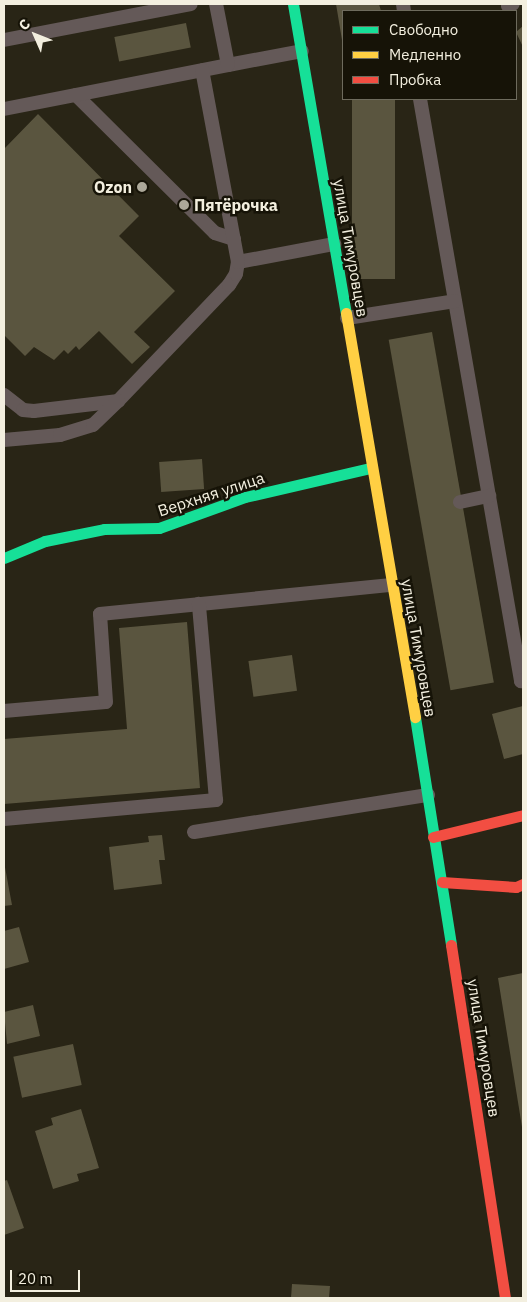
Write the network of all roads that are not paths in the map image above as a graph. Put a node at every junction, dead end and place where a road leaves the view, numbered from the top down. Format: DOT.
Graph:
graph roads {
  1 [pos="191,4"];
  2 [pos="216,4"];
  3 [pos="294,4"];
  4 [pos="4,40"];
  5 [pos="302,51"];
  6 [pos="228,65"];
  7 [pos="202,70"];
  8 [pos="76,95"];
  9 [pos="420,100"];
  10 [pos="4,109"];
  11 [pos="234,239"];
  12 [pos="334,244"];
  13 [pos="238,262"];
  14 [pos="455,301"];
  15 [pos="347,318"];
  16 [pos="4,395"];
  17 [pos="118,401"];
  18 [pos="4,440"];
  19 [pos="371,468"];
  20 [pos="489,496"];
  21 [pos="460,502"];
  22 [pos="4,558"];
  23 [pos="392,585"];
  24 [pos="199,604"];
  25 [pos="523,680"];
  26 [pos="4,711"];
  27 [pos="428,795"];
  28 [pos="523,815"];
  29 [pos="4,819"];
  30 [pos="194,832"];
  31 [pos="433,838"];
  32 [pos="442,882"];
  33 [pos="523,884"];
  34 [pos="505,1298"];
  1 -- 4 [label="lane"];
  2 -- 6 [label="lane"];
  3 -- 5 [label="street, улица Тимуровцев"];
  5 -- 6 [label="lane"];
  5 -- 12 [label="street, улица Тимуровцев"];
  6 -- 7 [label="lane"];
  7 -- 8 [label="lane"];
  7 -- 11 [label="lane"];
  8 -- 10 [label="lane"];
  8 -- 11 [label="lane"];
  9 -- 14 [label="lane"];
  11 -- 13 [label="lane"];
  12 -- 13 [label="lane"];
  12 -- 15 [label="street, улица Тимуровцев"];
  13 -- 17 [label="lane"];
  14 -- 15 [label="lane"];
  14 -- 20 [label="lane"];
  15 -- 19 [label="street, улица Тимуровцев"];
  16 -- 17 [label="lane"];
  17 -- 18 [label="lane"];
  19 -- 22 [label="street, Верхняя улица"];
  19 -- 23 [label="street, улица Тимуровцев"];
  20 -- 21 [label="lane"];
  20 -- 25 [label="lane"];
  23 -- 24 [label="lane"];
  23 -- 27 [label="street, улица Тимуровцев"];
  24 -- 26 [label="lane"];
  24 -- 29 [label="lane"];
  27 -- 30 [label="lane"];
  27 -- 31 [label="street, улица Тимуровцев"];
  28 -- 31 [label="street"];
  31 -- 32 [label="street, улица Тимуровцев"];
  32 -- 33 [label="street"];
  32 -- 34 [label="street, улица Тимуровцев"];
}
